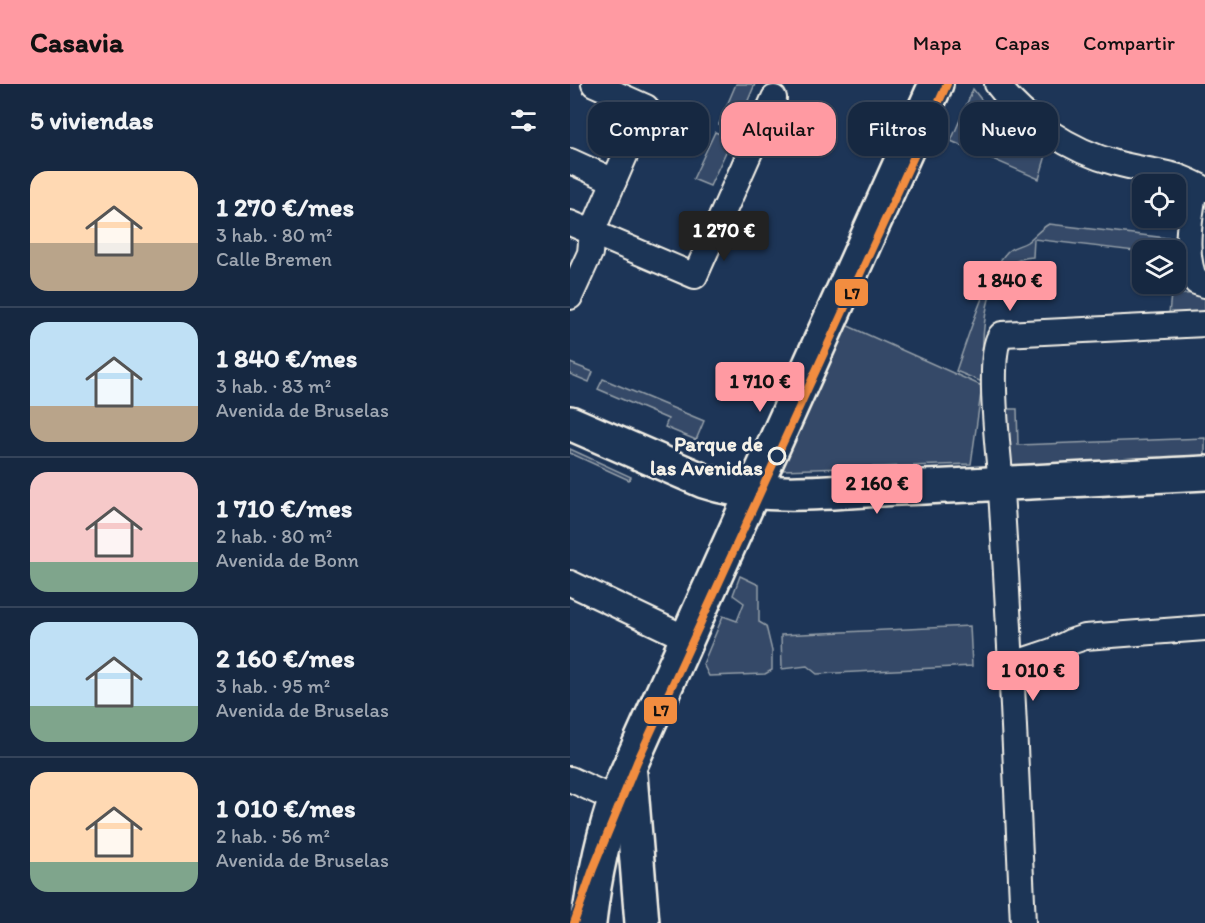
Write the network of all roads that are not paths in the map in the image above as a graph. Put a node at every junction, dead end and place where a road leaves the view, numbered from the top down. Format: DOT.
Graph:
graph roads {
  1 [pos="594,84"];
  2 [pos="936,84"];
  3 [pos="997,84"];
  4 [pos="774,98"];
  5 [pos="570,161"];
  6 [pos="614,181"];
  7 [pos="1200,187"];
  8 [pos="581,227"];
  9 [pos="1205,285"];
  10 [pos="570,297"];
  11 [pos="1205,324"];
  12 [pos="570,423"];
  13 [pos="1205,473"];
  14 [pos="1000,483"];
  15 [pos="752,493"];
  16 [pos="570,583"];
  17 [pos="1205,628"];
  18 [pos="688,639"];
  19 [pos="1010,665"];
  20 [pos="632,764"];
  21 [pos="570,779"];
  22 [pos="614,805"];
  23 [pos="589,923"];
  24 [pos="642,923"];
  25 [pos="1023,923"];
  1 -- 6 [label="street"];
  2 -- 15 [label="street"];
  3 -- 7 [label="street"];
  4 -- 8 [label="street"];
  5 -- 6 [label="street"];
  6 -- 8 [label="street"];
  7 -- 9 [label="street"];
  8 -- 10 [label="street"];
  11 -- 14 [label="street"];
  12 -- 15 [label="street"];
  13 -- 14 [label="street"];
  14 -- 15 [label="street"];
  14 -- 19 [label="street"];
  15 -- 18 [label="street"];
  16 -- 18 [label="street"];
  17 -- 19 [label="street"];
  18 -- 20 [label="street"];
  19 -- 25 [label="street"];
  20 -- 22 [label="street"];
  20 -- 24 [label="street"];
  21 -- 22 [label="street"];
  22 -- 23 [label="street"];
}
